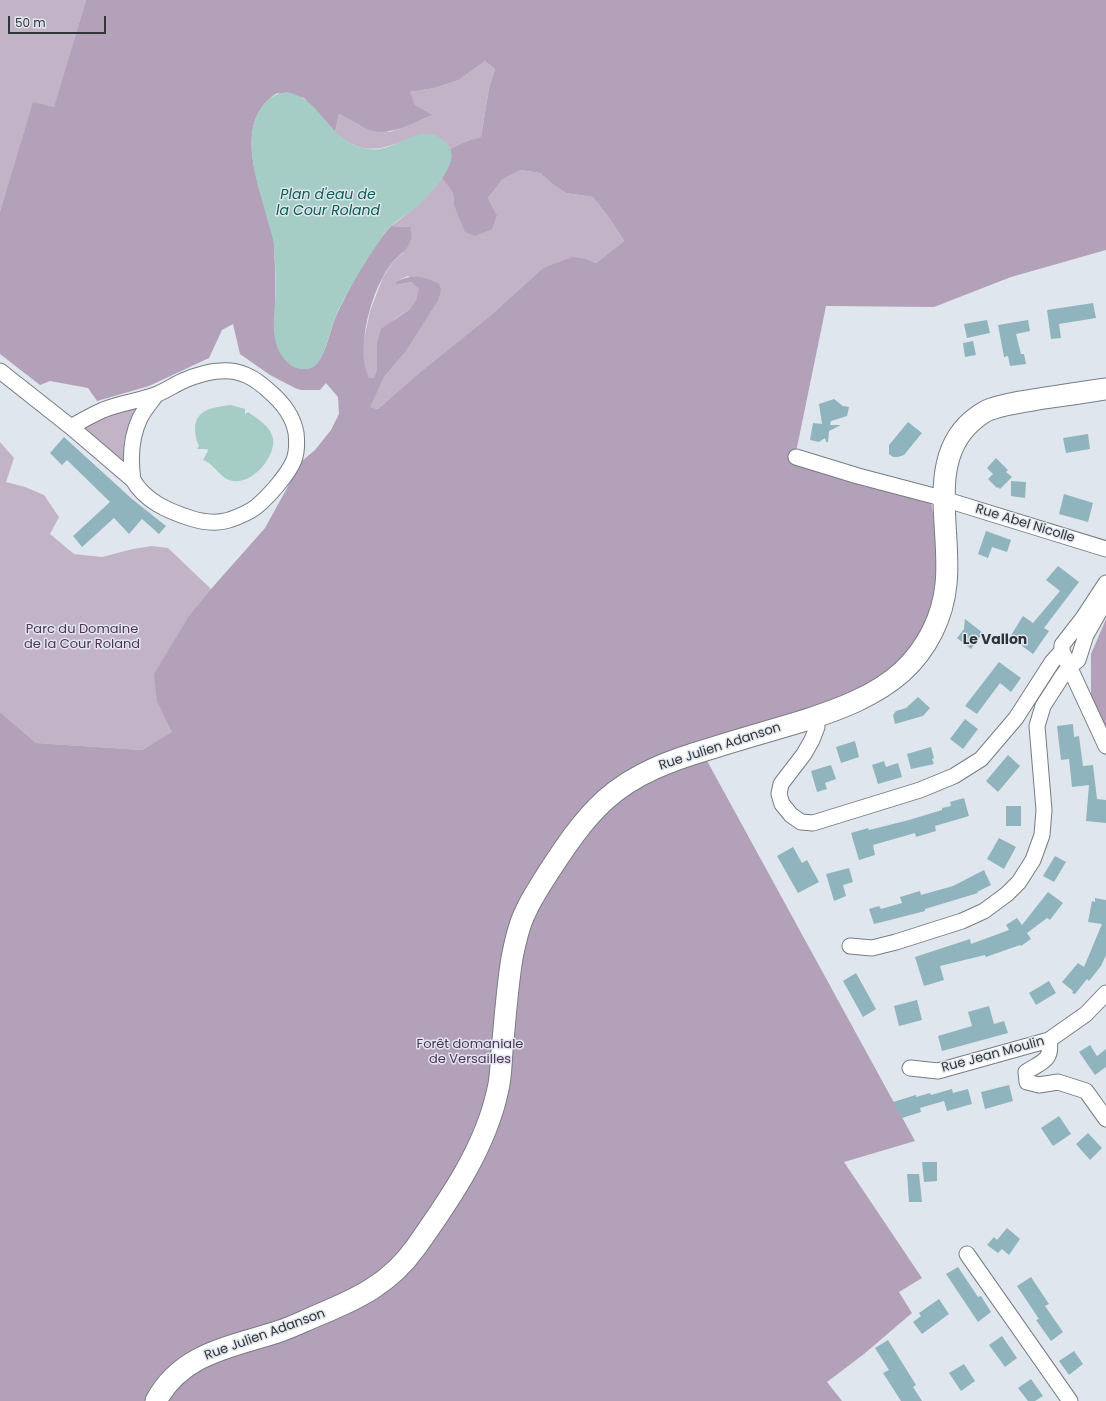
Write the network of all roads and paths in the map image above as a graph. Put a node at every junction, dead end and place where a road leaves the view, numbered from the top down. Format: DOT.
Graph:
graph roads {
  1 [pos="0,371"];
  2 [pos="1106,389"];
  3 [pos="156,394"];
  4 [pos="71,427"];
  5 [pos="796,457"];
  6 [pos="136,485"];
  7 [pos="945,499"];
  8 [pos="1106,549"];
  9 [pos="1106,583"];
  10 [pos="1106,600"];
  11 [pos="1062,651"];
  12 [pos="1069,667"];
  13 [pos="815,717"];
  14 [pos="1106,746"];
  15 [pos="850,946"];
  16 [pos="1106,993"];
  17 [pos="1049,1040"];
  18 [pos="910,1068"];
  19 [pos="1106,1120"];
  20 [pos="967,1254"];
  21 [pos="156,1401"];
  22 [pos="1070,1401"];
  1 -- 4 [label="street"];
  2 -- 7 [label="main road, Rue Julien Adanson"];
  3 -- 4 [label="street"];
  3 -- 6 [label="street"];
  3 -- 6 [label="street"];
  4 -- 6 [label="street"];
  5 -- 7 [label="street, Rue Abel Nicolle"];
  7 -- 8 [label="street, Rue Abel Nicolle"];
  7 -- 13 [label="main road, Rue Julien Adanson"];
  9 -- 11 [label="street"];
  10 -- 12 [label="street"];
  11 -- 12 [label="street"];
  11 -- 13 [label="street"];
  12 -- 14 [label="street"];
  12 -- 15 [label="street"];
  13 -- 21 [label="main road, Rue Julien Adanson"];
  16 -- 17 [label="street, Rue Jean Moulin"];
  17 -- 18 [label="street, Rue Jean Moulin"];
  17 -- 19 [label="street"];
  20 -- 22 [label="street"];
}
